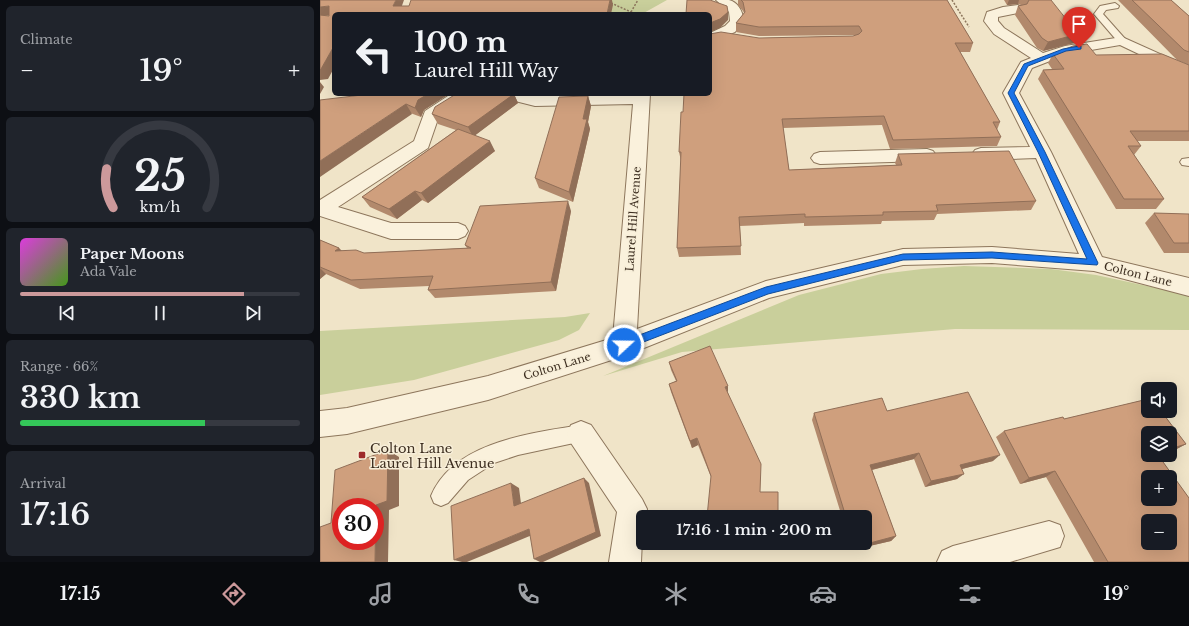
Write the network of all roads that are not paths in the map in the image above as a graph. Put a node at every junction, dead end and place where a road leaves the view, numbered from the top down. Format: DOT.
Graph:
graph roads {
  1 [pos="722,0"];
  2 [pos="1115,6"];
  3 [pos="1018,9"];
  4 [pos="714,37"];
  5 [pos="741,40"];
  6 [pos="1122,41"];
  7 [pos="1042,59"];
  8 [pos="1189,72"];
  9 [pos="459,96"];
  10 [pos="514,96"];
  11 [pos="642,97"];
  12 [pos="1042,152"];
  13 [pos="820,158"];
  14 [pos="458,231"];
  15 [pos="1094,263"];
  16 [pos="1189,287"];
  17 [pos="624,345"];
  18 [pos="320,424"];
  19 [pos="581,434"];
  20 [pos="441,496"];
  21 [pos="1049,536"];
  22 [pos="625,562"];
  23 [pos="953,562"];
  1 -- 4 [label="street"];
  2 -- 6 [label="lane"];
  3 -- 7 [label="street"];
  4 -- 5 [label="street"];
  6 -- 7 [label="street"];
  6 -- 8 [label="street"];
  7 -- 12 [label="street"];
  9 -- 14 [label="street"];
  10 -- 11 [label="street"];
  11 -- 17 [label="street, Laurel Hill Avenue"];
  12 -- 13 [label="street"];
  12 -- 15 [label="street"];
  15 -- 16 [label="street, Colton Lane"];
  15 -- 17 [label="street, Colton Lane"];
  17 -- 18 [label="street, Colton Lane"];
  19 -- 20 [label="lane"];
  19 -- 22 [label="street"];
  21 -- 23 [label="street"];
}
